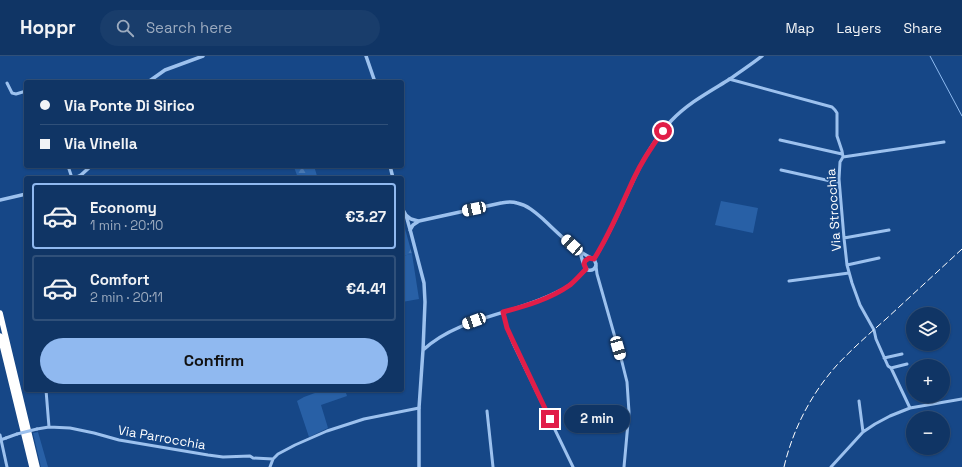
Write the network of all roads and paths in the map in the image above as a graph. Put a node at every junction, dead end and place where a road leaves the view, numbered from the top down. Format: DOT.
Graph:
graph roads {
  1 [pos="203,56"];
  2 [pos="366,56"];
  3 [pos="762,56"];
  4 [pos="729,79"];
  5 [pos="151,80"];
  6 [pos="374,80"];
  7 [pos="8,83"];
  8 [pos="24,92"];
  9 [pos="780,140"];
  10 [pos="944,142"];
  11 [pos="842,155"];
  12 [pos="89,168"];
  13 [pos="781,170"];
  14 [pos="82,176"];
  15 [pos="839,182"];
  16 [pos="24,194"];
  17 [pos="0,200"];
  18 [pos="404,212"];
  19 [pos="409,220"];
  20 [pos="419,221"];
  21 [pos="413,225"];
  22 [pos="410,230"];
  23 [pos="889,230"];
  24 [pos="844,238"];
  25 [pos="579,251"];
  26 [pos="589,258"];
  27 [pos="879,258"];
  28 [pos="594,259"];
  29 [pos="584,264"];
  30 [pos="847,265"];
  31 [pos="596,266"];
  32 [pos="588,270"];
  33 [pos="849,273"];
  34 [pos="598,278"];
  35 [pos="789,281"];
  36 [pos="503,312"];
  37 [pos="0,314"];
  38 [pos="0,336"];
  39 [pos="422,350"];
  40 [pos="902,354"];
  41 [pos="884,358"];
  42 [pos="906,364"];
  43 [pos="891,368"];
  44 [pos="46,392"];
  45 [pos="962,399"];
  46 [pos="859,401"];
  47 [pos="419,408"];
  48 [pos="910,408"];
  49 [pos="487,411"];
  50 [pos="49,427"];
  51 [pos="863,432"];
  52 [pos="0,435"];
  53 [pos="0,440"];
  54 [pos="273,459"];
  55 [pos="7,467"];
  56 [pos="32,467"];
  57 [pos="37,467"];
  58 [pos="270,467"];
  59 [pos="419,467"];
  60 [pos="493,467"];
  61 [pos="573,467"];
  62 [pos="624,467"];
  63 [pos="831,467"];
  1 -- 5 [label="street"];
  2 -- 6 [label="street"];
  3 -- 4 [label="street"];
  4 -- 11 [label="street, Via Strocchia"];
  4 -- 28 [label="street"];
  7 -- 8 [label="street"];
  9 -- 11 [label="street"];
  10 -- 11 [label="street"];
  11 -- 15 [label="street, Via Strocchia"];
  12 -- 14 [label="street"];
  13 -- 15 [label="street"];
  15 -- 24 [label="street, Via Strocchia"];
  16 -- 17 [label="street"];
  18 -- 19 [label="street"];
  19 -- 20 [label="street"];
  19 -- 21 [label="street"];
  19 -- 22 [label="street"];
  20 -- 21 [label="street"];
  20 -- 25 [label="street"];
  21 -- 22 [label="street"];
  22 -- 39 [label="street"];
  23 -- 24 [label="street"];
  24 -- 30 [label="street, Via Strocchia"];
  25 -- 26 [label="street"];
  25 -- 29 [label="street"];
  26 -- 28 [label="street"];
  26 -- 29 [label="street"];
  27 -- 30 [label="street"];
  28 -- 31 [label="street"];
  29 -- 32 [label="street"];
  30 -- 33 [label="street, Via Strocchia"];
  31 -- 32 [label="street"];
  31 -- 34 [label="street"];
  32 -- 34 [label="street"];
  32 -- 36 [label="street"];
  33 -- 35 [label="street"];
  33 -- 41 [label="street, Via Strocchia"];
  34 -- 62 [label="street"];
  36 -- 39 [label="street"];
  36 -- 61 [label="street"];
  37 -- 57 [label="highway"];
  38 -- 56 [label="highway"];
  39 -- 47 [label="street"];
  40 -- 41 [label="street"];
  41 -- 43 [label="street, Via Strocchia"];
  42 -- 43 [label="street"];
  43 -- 48 [label="street, Via Strocchia"];
  44 -- 50 [label="street"];
  45 -- 48 [label="street"];
  46 -- 51 [label="street"];
  47 -- 54 [label="street"];
  47 -- 59 [label="street"];
  48 -- 51 [label="street"];
  49 -- 60 [label="street"];
  50 -- 53 [label="street, Via Parrocchia, bridge"];
  50 -- 54 [label="street, Via Parrocchia"];
  51 -- 63 [label="street"];
  52 -- 55 [label="street"];
  54 -- 58 [label="street"];
}
